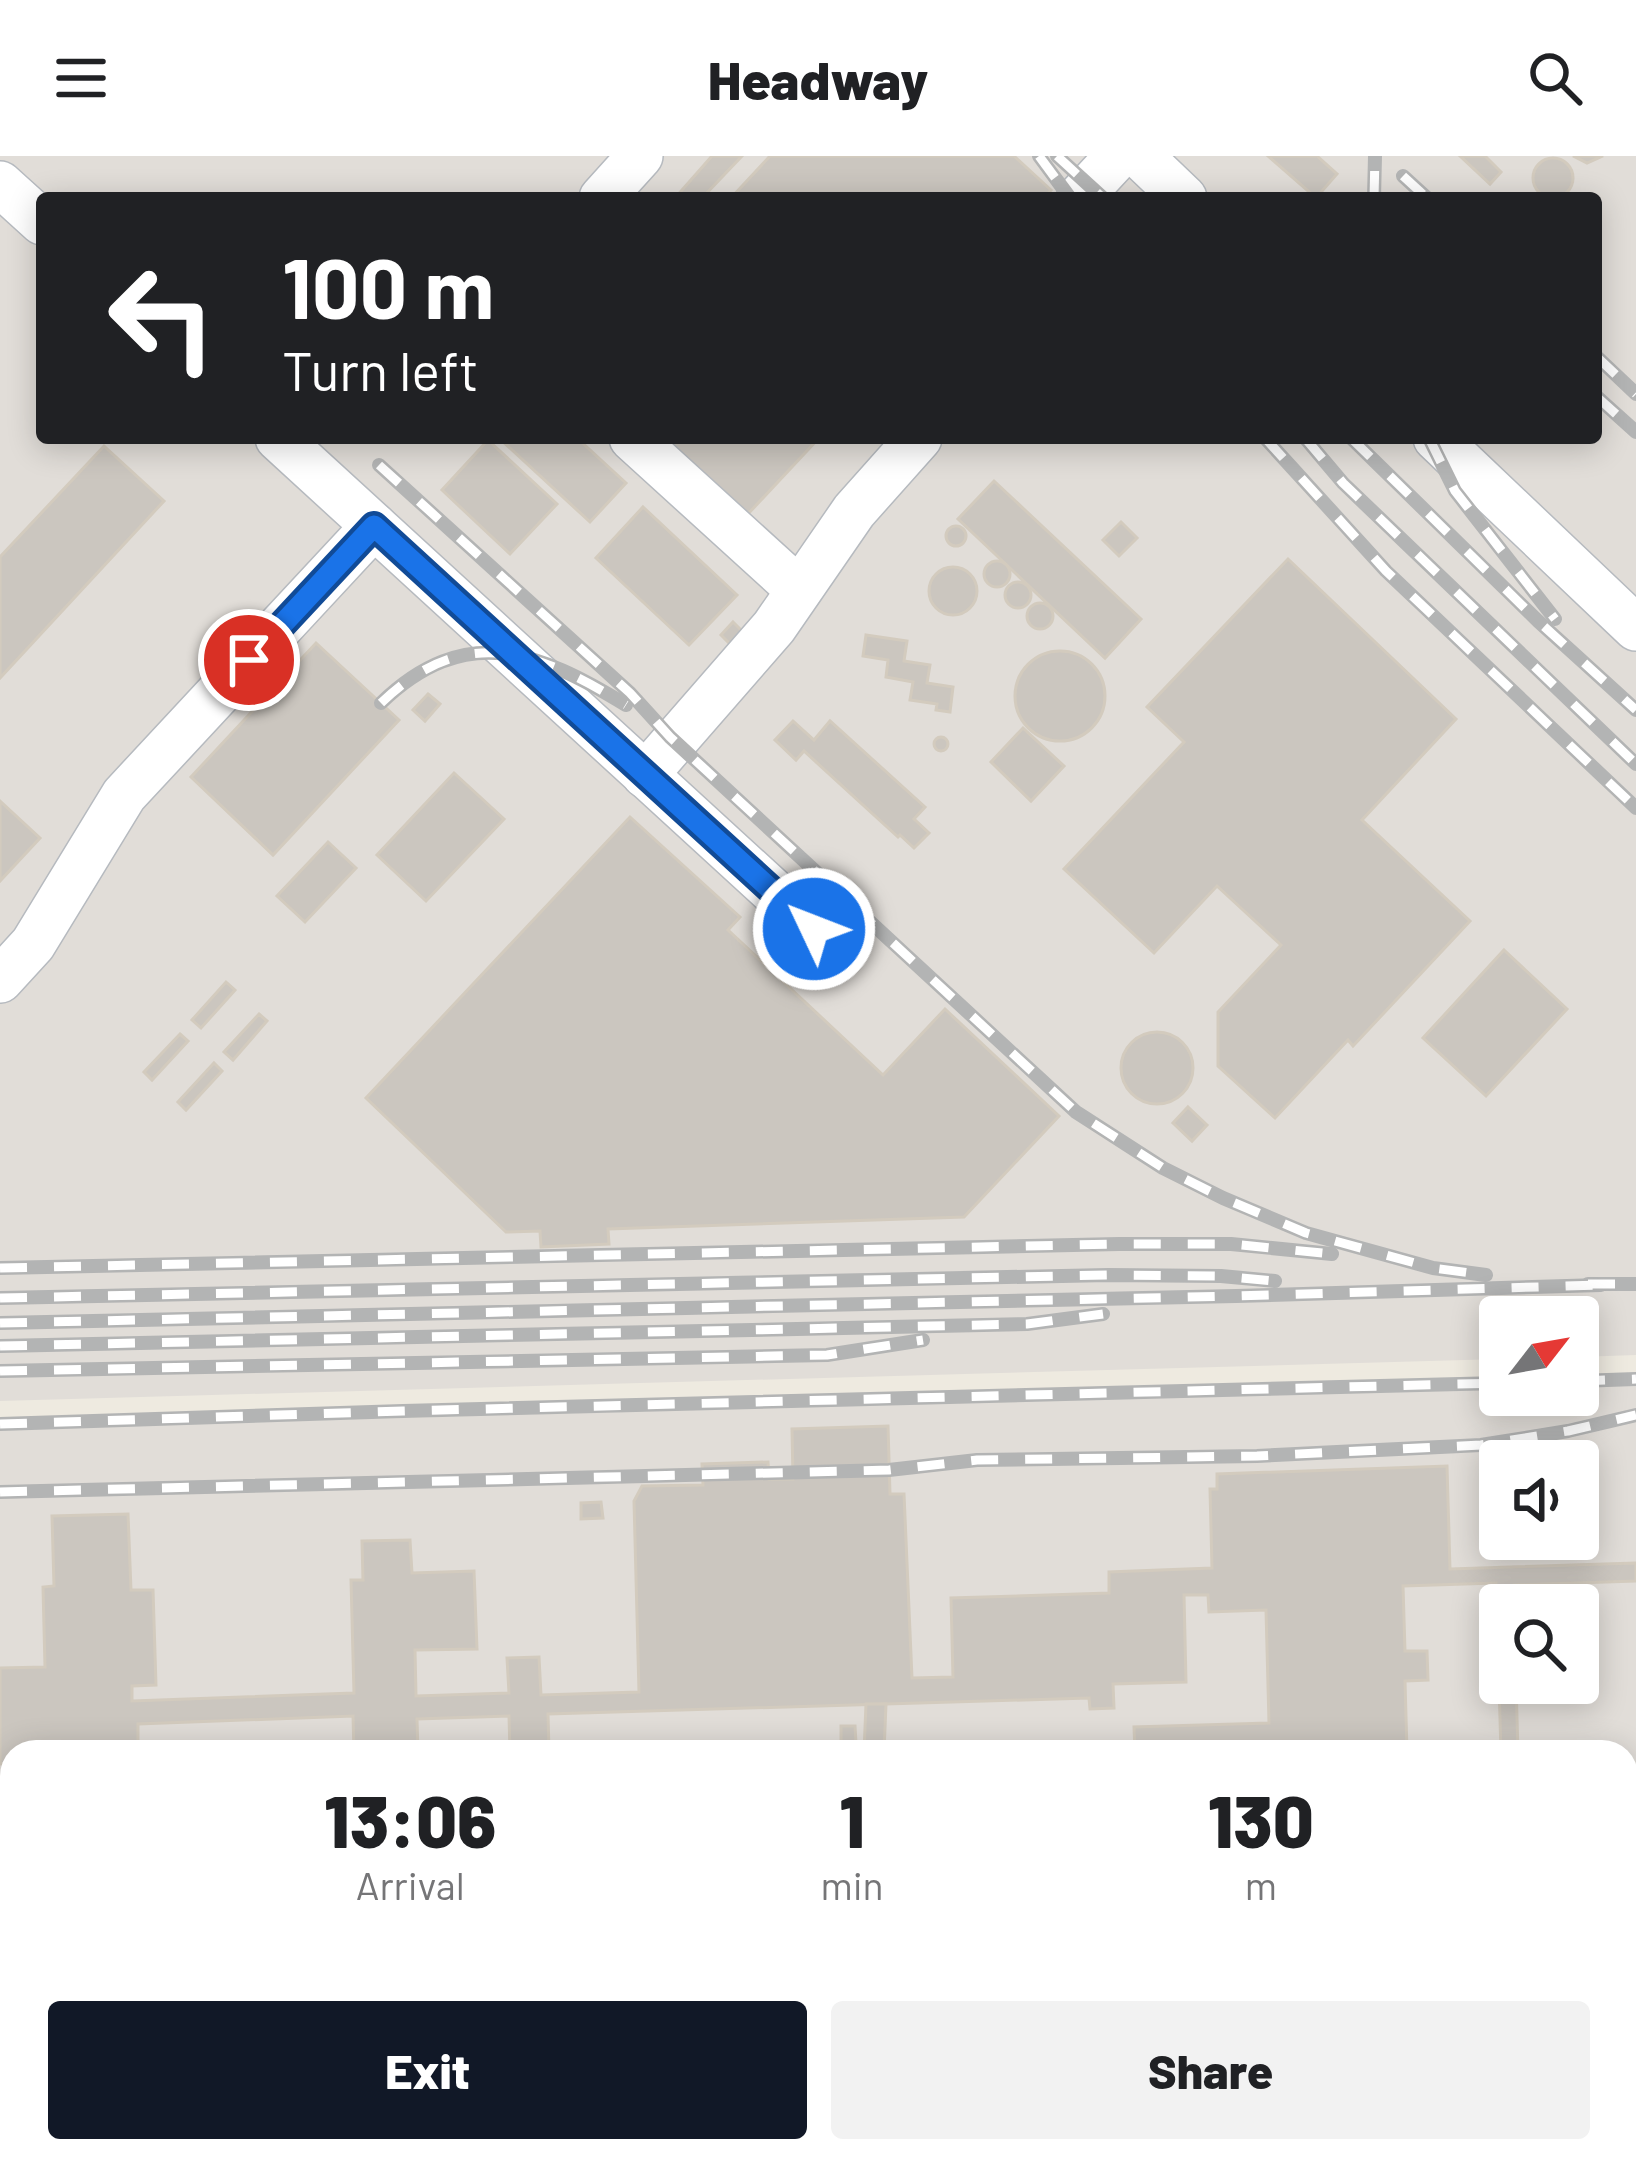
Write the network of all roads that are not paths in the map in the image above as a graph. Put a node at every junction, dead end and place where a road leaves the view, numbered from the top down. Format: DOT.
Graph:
graph roads {
  1 [pos="640,156"];
  2 [pos="1118,156"];
  3 [pos="1140,156"];
  4 [pos="0,184"];
  5 [pos="607,192"];
  6 [pos="1085,192"];
  7 [pos="1178,192"];
  8 [pos="36,217"];
  9 [pos="639,444"];
  10 [pos="914,444"];
  11 [pos="1442,444"];
  12 [pos="304,446"];
  13 [pos="374,526"];
  14 [pos="799,590"];
  15 [pos="1636,628"];
  16 [pos="646,775"];
  17 [pos="814,929"];
  18 [pos="0,980"];
  1 -- 5 [label="lane"];
  2 -- 6 [label="lane"];
  3 -- 7 [label="lane"];
  4 -- 8 [label="lane"];
  9 -- 14 [label="lane"];
  10 -- 14 [label="lane"];
  11 -- 15 [label="lane"];
  12 -- 13 [label="lane"];
  13 -- 16 [label="lane"];
  13 -- 18 [label="lane"];
  14 -- 16 [label="lane"];
  16 -- 17 [label="lane"];
}
